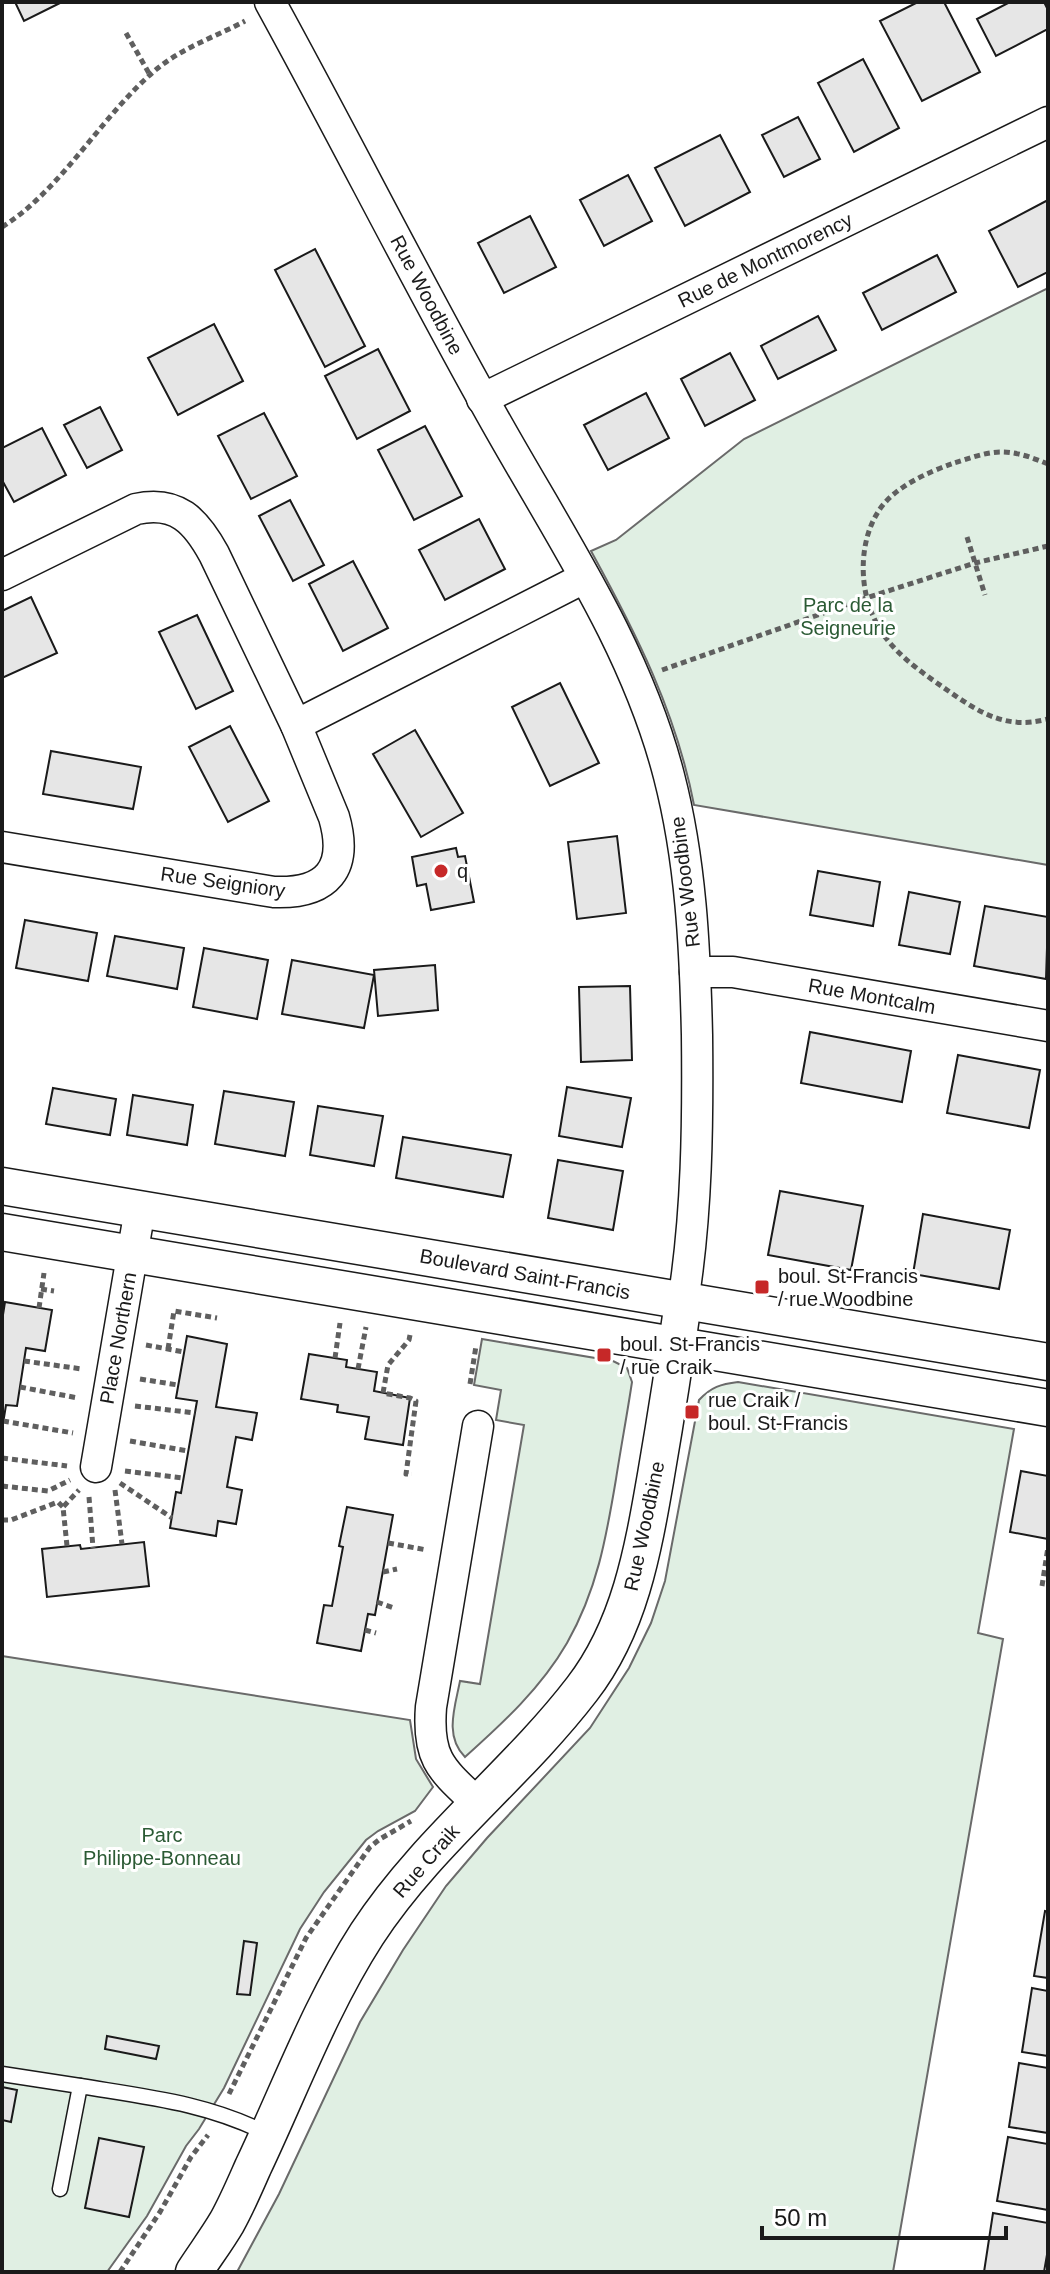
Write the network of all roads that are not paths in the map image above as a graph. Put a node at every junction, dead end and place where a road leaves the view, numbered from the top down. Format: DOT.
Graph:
graph roads {
  1 [pos="270,2"];
  2 [pos="1048,122"];
  3 [pos="482,399"];
  4 [pos="2,575"];
  5 [pos="584,578"];
  6 [pos="296,725"];
  7 [pos="2,847"];
  8 [pos="695,972"];
  9 [pos="1048,1026"];
  10 [pos="2,1186"];
  11 [pos="140,1209"];
  12 [pos="2,1232"];
  13 [pos="132,1254"];
  14 [pos="683,1302"];
  15 [pos="677,1346"];
  16 [pos="1048,1362"];
  17 [pos="1048,1408"];
  18 [pos="478,1426"];
  19 [pos="92,1474"];
  20 [pos="477,1803"];
  21 [pos="2,2074"];
  22 [pos="80,2086"];
  23 [pos="269,2134"];
  24 [pos="60,2189"];
  25 [pos="194,2272"];
  1 -- 3 [label="street, Rue Woodbine"];
  2 -- 3 [label="street, Rue de Montmorency"];
  3 -- 5 [label="street, Rue Woodbine"];
  4 -- 6 [label="street, Rue Seigniory"];
  5 -- 6 [label="street"];
  5 -- 8 [label="street, Rue Woodbine"];
  6 -- 7 [label="street, Rue Seigniory"];
  8 -- 9 [label="street, Rue Montcalm"];
  8 -- 14 [label="street, Rue Woodbine"];
  10 -- 11 [label="street, Boulevard Saint-Francis"];
  11 -- 13 [label="street, Place Northern"];
  11 -- 14 [label="street, Boulevard Saint-Francis"];
  12 -- 13 [label="street"];
  13 -- 15 [label="street"];
  13 -- 19 [label="street, Place Northern"];
  14 -- 15 [label="street, Rue Woodbine"];
  14 -- 16 [label="street, Boulevard Saint-Francis"];
  15 -- 17 [label="street"];
  15 -- 20 [label="street, Rue Woodbine"];
  18 -- 20 [label="street"];
  20 -- 23 [label="street, Rue Craik"];
  21 -- 22 [label="lane"];
  22 -- 23 [label="lane"];
  22 -- 24 [label="lane"];
  23 -- 25 [label="street, Rue Craik"];
}
